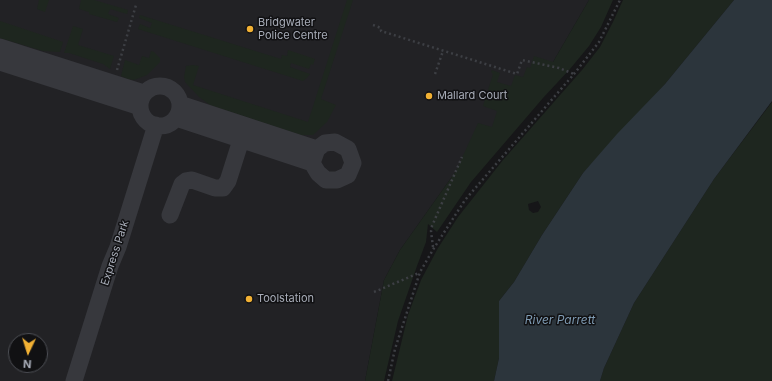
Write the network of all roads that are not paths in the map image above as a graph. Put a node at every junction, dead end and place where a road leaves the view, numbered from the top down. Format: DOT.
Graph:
graph roads {
  1 [pos="0,47"];
  2 [pos="0,62"];
  3 [pos="142,100"];
  4 [pos="178,111"];
  5 [pos="156,125"];
  6 [pos="241,140"];
  7 [pos="170,215"];
  8 [pos="74,381"];
  1 -- 3 [label="street"];
  2 -- 3 [label="street"];
  3 -- 4 [label="street"];
  3 -- 5 [label="street"];
  4 -- 5 [label="street"];
  4 -- 6 [label="street"];
  4 -- 6 [label="street"];
  5 -- 8 [label="street, Express Park"];
  6 -- 7 [label="street"];
}
